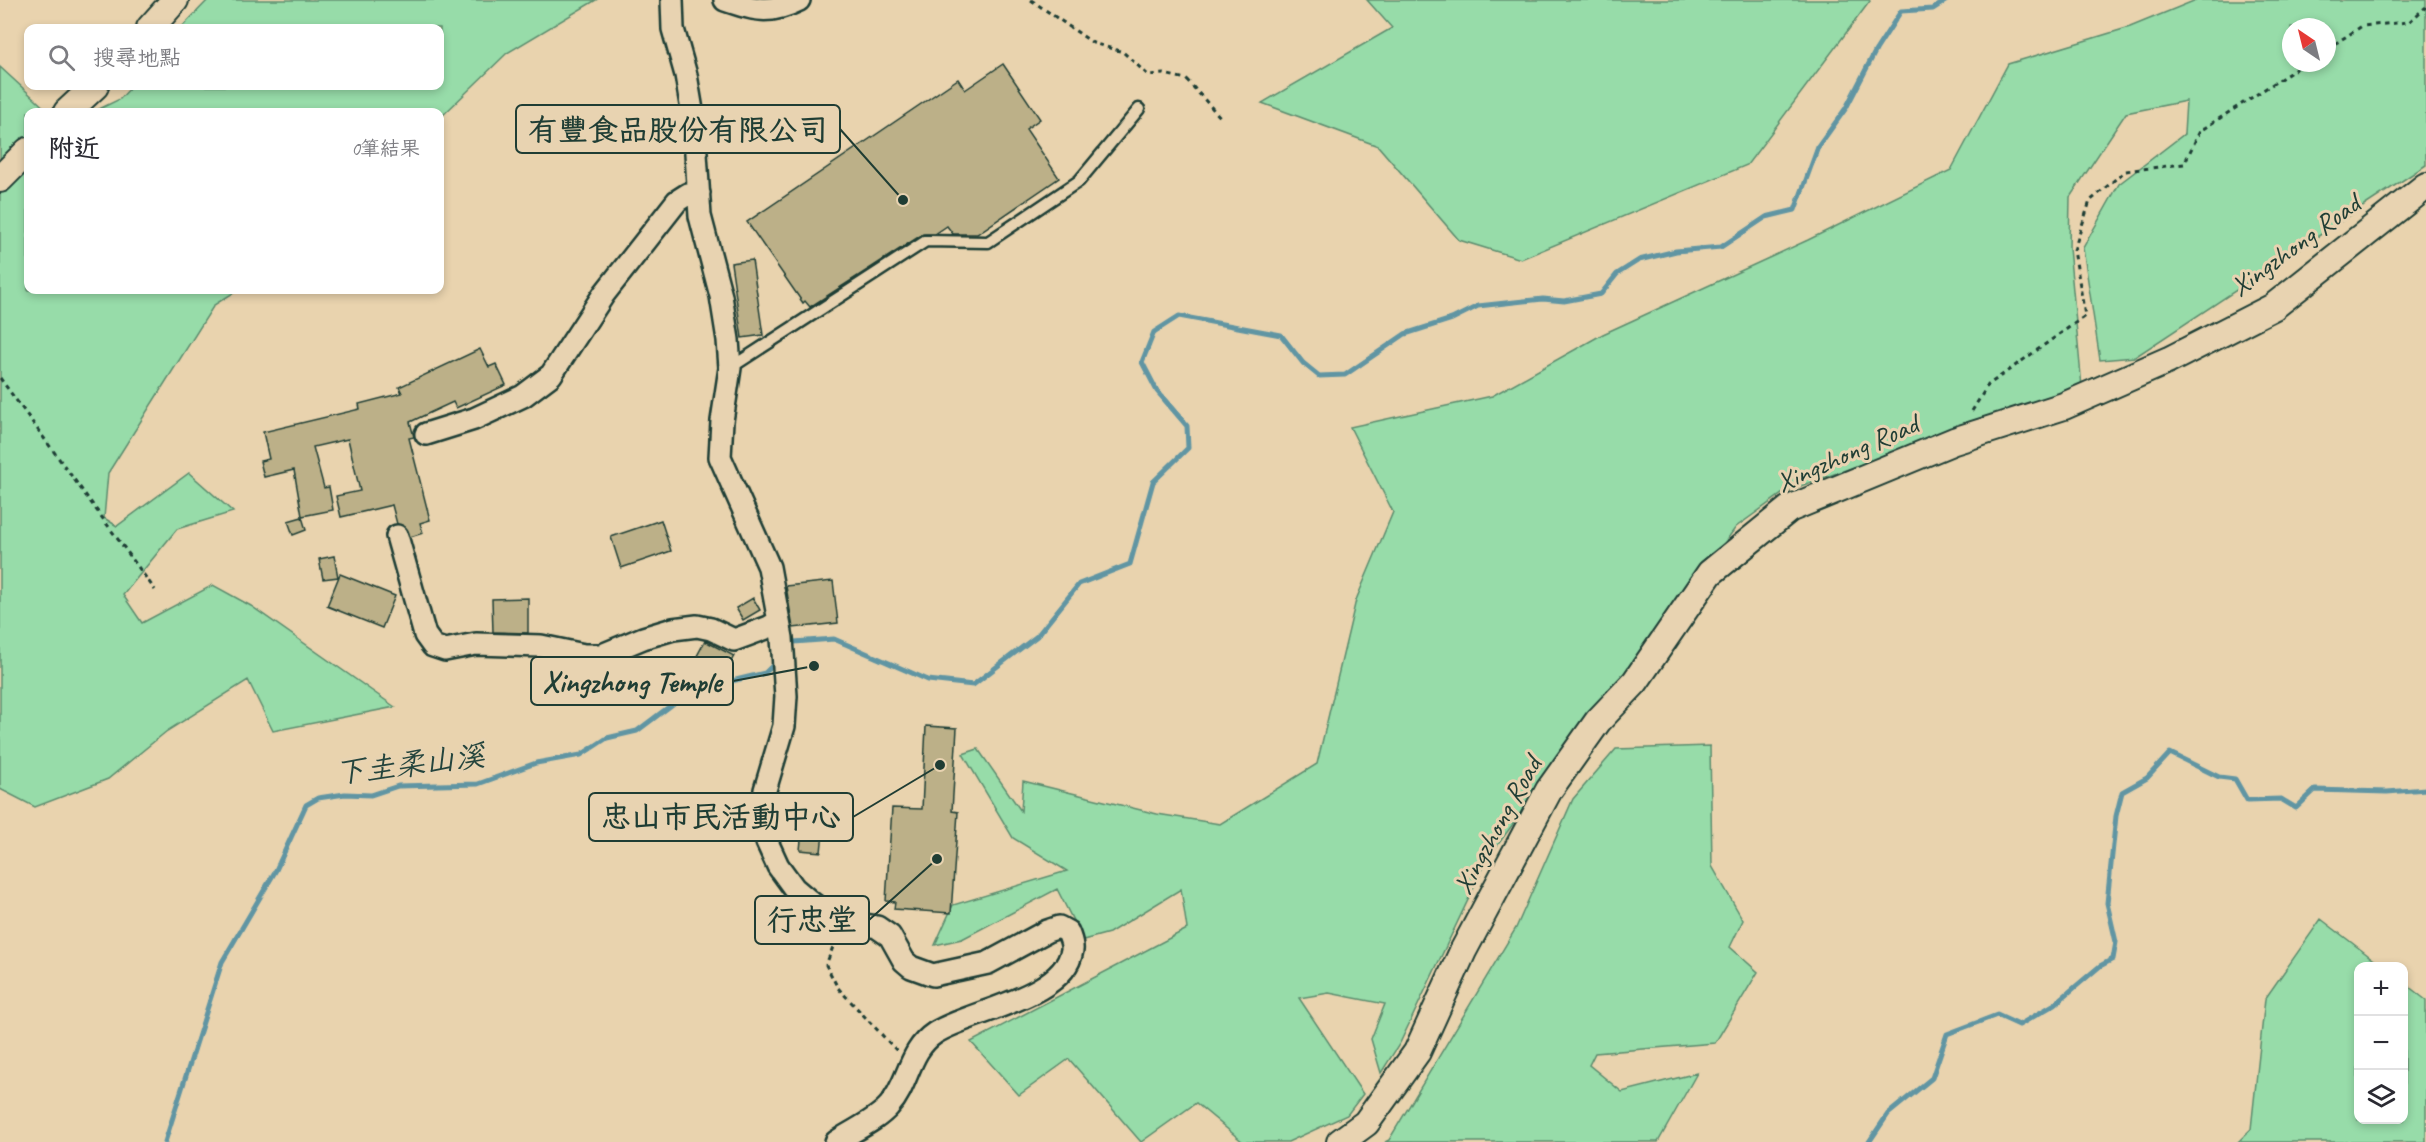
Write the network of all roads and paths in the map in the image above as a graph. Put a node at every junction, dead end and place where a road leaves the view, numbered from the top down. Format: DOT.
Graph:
graph roads {
  1 [pos="175,0"];
  2 [pos="672,0"];
  3 [pos="724,0"];
  4 [pos="799,0"];
  5 [pos="1031,0"];
  6 [pos="2426,8"];
  7 [pos="154,24"];
  8 [pos="2336,43"];
  9 [pos="2291,72"];
  10 [pos="91,90"];
  11 [pos="71,108"];
  12 [pos="1138,109"];
  13 [pos="1221,118"];
  14 [pos="24,154"];
  15 [pos="0,178"];
  16 [pos="2426,186"];
  17 [pos="699,193"];
  18 [pos="730,368"];
  19 [pos="0,378"];
  20 [pos="1971,413"];
  21 [pos="426,434"];
  22 [pos="397,536"];
  23 [pos="155,590"];
  24 [pos="780,629"];
  25 [pos="843,921"];
  26 [pos="910,1064"];
  27 [pos="836,1142"];
  28 [pos="1340,1142"];
  1 -- 7 [label="street"];
  2 -- 17 [label="street"];
  3 -- 4 [label="street"];
  5 -- 13 [label="path"];
  6 -- 8 [label="path"];
  9 -- 20 [label="path"];
  10 -- 11 [label="street"];
  12 -- 18 [label="lane"];
  14 -- 15 [label="street"];
  16 -- 28 [label="street, Xingzhong Road"];
  17 -- 18 [label="street"];
  17 -- 21 [label="street"];
  18 -- 24 [label="street"];
  19 -- 23 [label="path"];
  22 -- 24 [label="street"];
  24 -- 25 [label="street"];
  25 -- 26 [label="path"];
  25 -- 26 [label="street"];
  26 -- 27 [label="street"];
}
